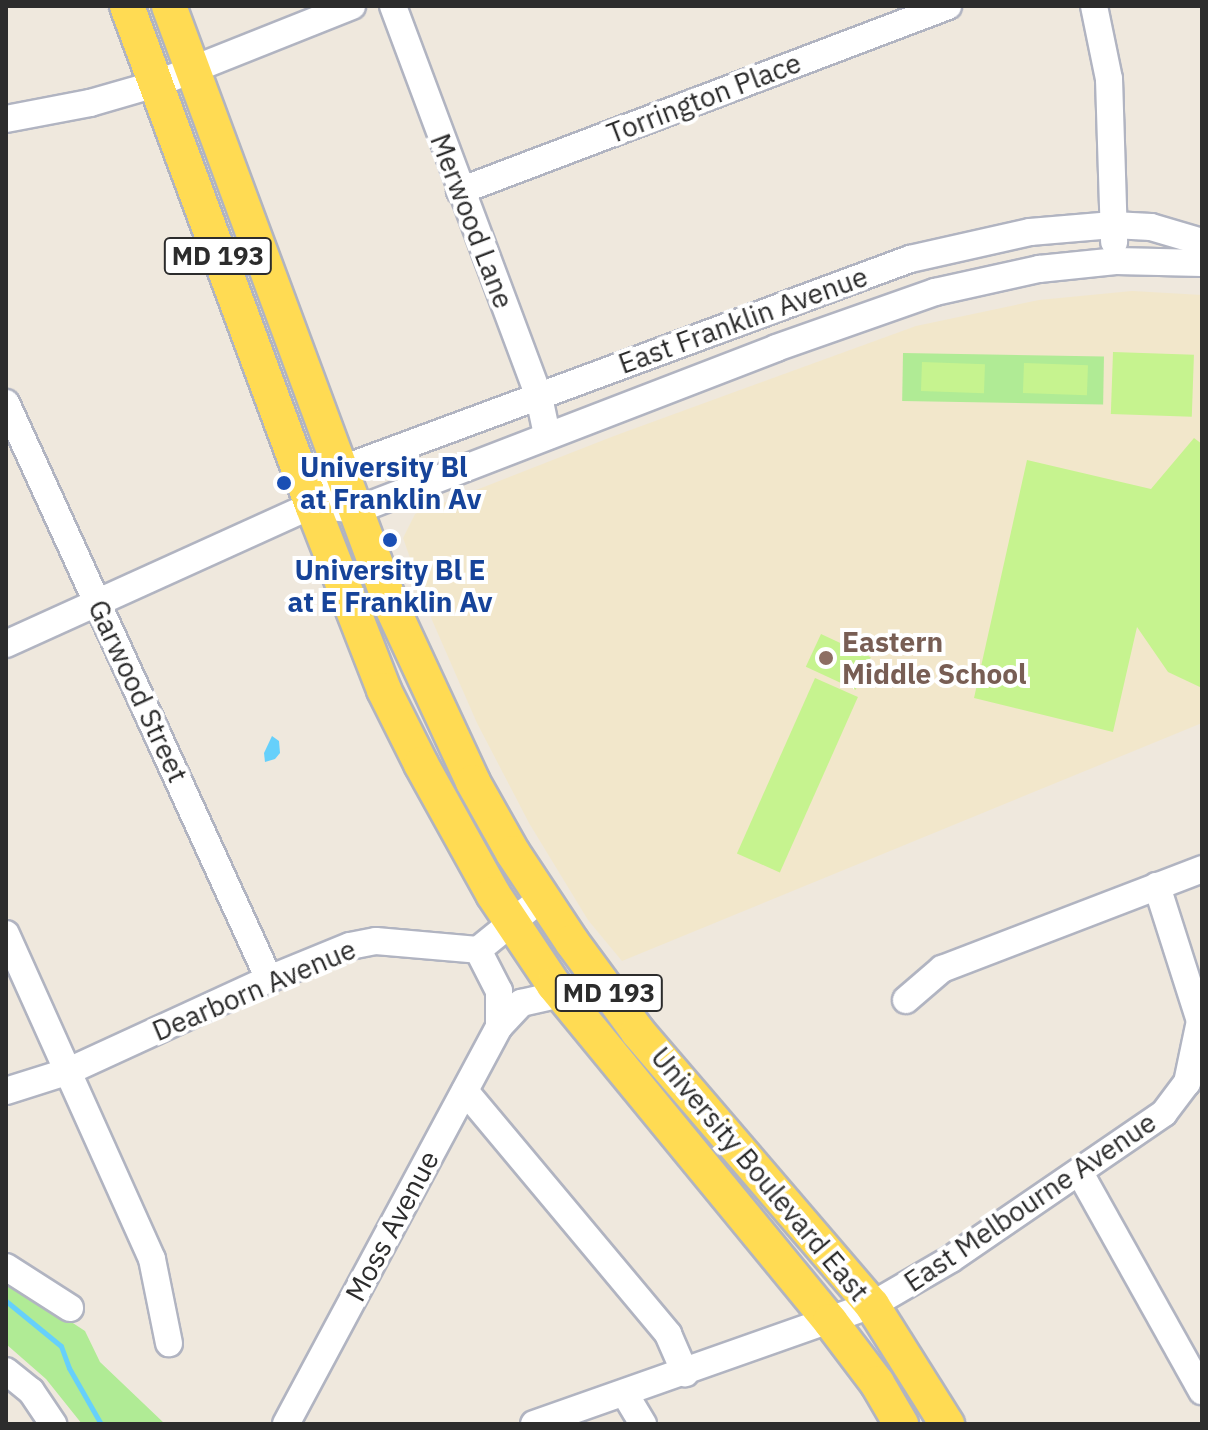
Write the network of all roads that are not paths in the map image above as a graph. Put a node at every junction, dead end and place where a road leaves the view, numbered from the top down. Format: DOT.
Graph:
graph roads {
  1 [pos="127,6"];
  2 [pos="169,6"];
  3 [pos="352,6"];
  4 [pos="393,6"];
  5 [pos="948,6"];
  6 [pos="1094,6"];
  7 [pos="194,71"];
  8 [pos="156,84"];
  9 [pos="6,119"];
  10 [pos="460,191"];
  11 [pos="1113,225"];
  12 [pos="1202,242"];
  13 [pos="1116,261"];
  14 [pos="1202,263"];
  15 [pos="539,397"];
  16 [pos="6,403"];
  17 [pos="547,436"];
  18 [pos="342,469"];
  19 [pos="312,505"];
  20 [pos="357,510"];
  21 [pos="99,604"];
  22 [pos="6,644"];
  23 [pos="1202,869"];
  24 [pos="1157,886"];
  25 [pos="542,898"];
  26 [pos="511,921"];
  27 [pos="6,934"];
  28 [pos="478,950"];
  29 [pos="269,979"];
  30 [pos="561,994"];
  31 [pos="906,1000"];
  32 [pos="499,1027"];
  33 [pos="69,1071"];
  34 [pos="6,1091"];
  35 [pos="465,1091"];
  36 [pos="1080,1173"];
  37 [pos="6,1267"];
  38 [pos="872,1305"];
  39 [pos="70,1308"];
  40 [pos="830,1321"];
  41 [pos="169,1343"];
  42 [pos="6,1371"];
  43 [pos="685,1373"];
  44 [pos="1202,1391"];
  45 [pos="625,1394"];
  46 [pos="53,1424"];
  47 [pos="286,1424"];
  48 [pos="534,1424"];
  49 [pos="643,1424"];
  50 [pos="901,1424"];
  51 [pos="947,1424"];
  1 -- 8 [label="main road, University Boulevard East / MD 193"];
  2 -- 7 [label="main road, University Boulevard East / MD 193"];
  3 -- 7 [label="street"];
  4 -- 10 [label="street, Merwood Lane"];
  5 -- 10 [label="street, Torrington Place"];
  6 -- 11 [label="street"];
  7 -- 8 [label="street"];
  7 -- 18 [label="main road, University Boulevard East / MD 193"];
  8 -- 9 [label="street"];
  8 -- 19 [label="main road, University Boulevard East / MD 193"];
  10 -- 15 [label="street, Merwood Lane"];
  11 -- 12 [label="street, East Franklin Avenue"];
  11 -- 13 [label="street"];
  11 -- 15 [label="street, East Franklin Avenue"];
  13 -- 14 [label="street, East Franklin Avenue"];
  13 -- 17 [label="street, East Franklin Avenue"];
  15 -- 17 [label="street, Merwood Lane"];
  15 -- 18 [label="street, East Franklin Avenue"];
  16 -- 21 [label="street, Garwood Street"];
  17 -- 20 [label="street, East Franklin Avenue"];
  18 -- 19 [label="street"];
  18 -- 20 [label="main road, University Boulevard East / MD 193"];
  19 -- 20 [label="street, East Franklin Avenue"];
  19 -- 21 [label="street"];
  19 -- 26 [label="main road, University Boulevard East / MD 193"];
  20 -- 25 [label="main road, University Boulevard East / MD 193"];
  21 -- 22 [label="street"];
  21 -- 29 [label="street, Garwood Street"];
  23 -- 24 [label="street"];
  24 -- 31 [label="street"];
  24 -- 36 [label="street, East Melbourne Avenue"];
  25 -- 26 [label="street"];
  25 -- 38 [label="main road, University Boulevard East / MD 193"];
  26 -- 28 [label="street"];
  26 -- 30 [label="main road, University Boulevard East / MD 193"];
  27 -- 33 [label="street"];
  28 -- 29 [label="street, Dearborn Avenue"];
  28 -- 32 [label="street"];
  29 -- 33 [label="street, Dearborn Avenue"];
  30 -- 32 [label="street, Moss Avenue"];
  30 -- 40 [label="main road, University Boulevard East / MD 193"];
  32 -- 35 [label="street, Moss Avenue"];
  33 -- 34 [label="street, Dearborn Avenue"];
  33 -- 41 [label="street"];
  35 -- 43 [label="street"];
  35 -- 47 [label="street, Moss Avenue"];
  36 -- 38 [label="street, East Melbourne Avenue"];
  36 -- 44 [label="street"];
  37 -- 39 [label="street"];
  38 -- 40 [label="street, East Melbourne Avenue"];
  38 -- 51 [label="main road, University Boulevard East / MD 193"];
  40 -- 43 [label="street, East Melbourne Avenue"];
  40 -- 50 [label="main road, University Boulevard East / MD 193"];
  42 -- 46 [label="street"];
  43 -- 45 [label="street, East Melbourne Avenue"];
  45 -- 48 [label="street, East Melbourne Avenue"];
  45 -- 49 [label="street"];
}
